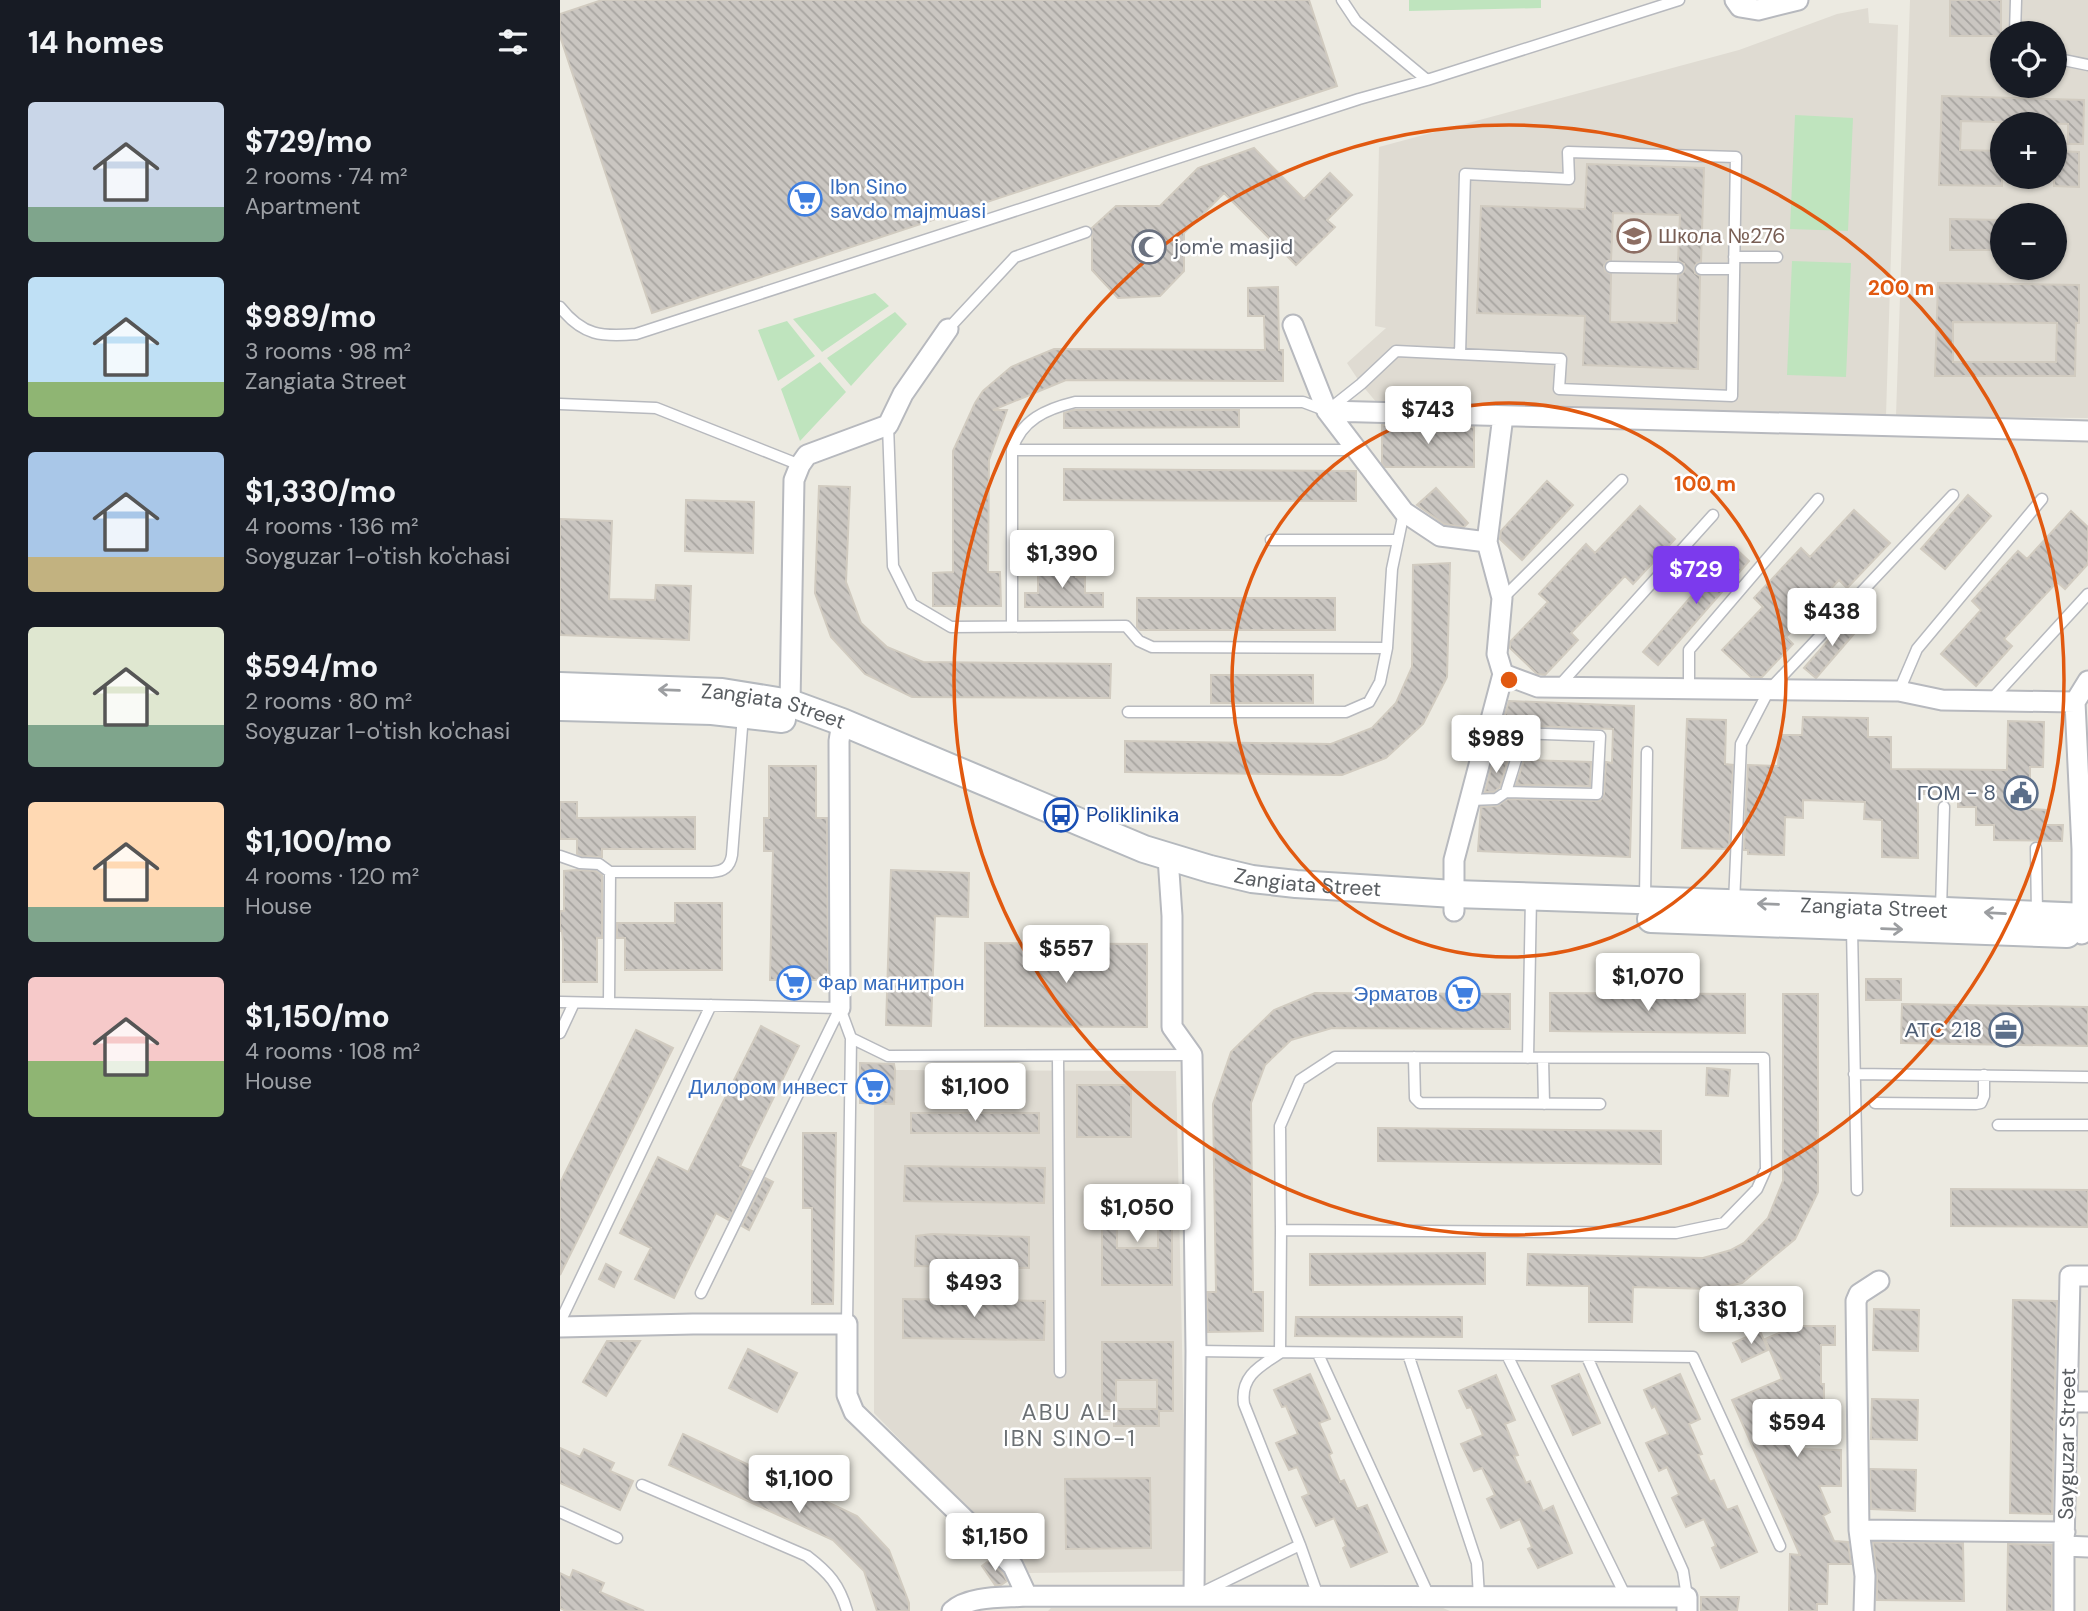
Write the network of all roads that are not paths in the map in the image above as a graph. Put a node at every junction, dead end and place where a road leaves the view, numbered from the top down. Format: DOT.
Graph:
graph roads {
  1 [pos="1342,0"];
  2 [pos="1679,0"];
  3 [pos="1735,0"];
  4 [pos="1798,0"];
  5 [pos="2016,0"];
  6 [pos="2015,21"];
  7 [pos="2067,61"];
  8 [pos="2088,65"];
  9 [pos="1427,80"];
  10 [pos="1086,232"];
  11 [pos="1734,257"];
  12 [pos="1777,257"];
  13 [pos="1611,267"];
  14 [pos="1678,268"];
  15 [pos="1701,269"];
  16 [pos="1734,269"];
  17 [pos="560,307"];
  18 [pos="1293,325"];
  19 [pos="948,329"];
  20 [pos="1460,354"];
  21 [pos="560,404"];
  22 [pos="1327,411"];
  23 [pos="1503,416"];
  24 [pos="888,425"];
  25 [pos="2088,431"];
  26 [pos="1012,450"];
  27 [pos="1357,450"];
  28 [pos="800,465"];
  29 [pos="1622,480"];
  30 [pos="1953,495"];
  31 [pos="1818,499"];
  32 [pos="2042,499"];
  33 [pos="1404,512"];
  34 [pos="1713,515"];
  35 [pos="1271,541"];
  36 [pos="1398,541"];
  37 [pos="1487,542"];
  38 [pos="2088,594"];
  39 [pos="1502,598"];
  40 [pos="1012,625"];
  41 [pos="1387,648"];
  42 [pos="1503,674"];
  43 [pos="2088,681"];
  44 [pos="560,686"];
  45 [pos="1558,687"];
  46 [pos="1689,689"];
  47 [pos="1769,690"];
  48 [pos="1899,691"];
  49 [pos="1990,701"];
  50 [pos="2074,702"];
  51 [pos="790,703"];
  52 [pos="560,707"];
  53 [pos="1128,712"];
  54 [pos="743,714"];
  55 [pos="841,731"];
  56 [pos="1488,732"];
  57 [pos="1524,734"];
  58 [pos="1647,752"];
  59 [pos="1506,792"];
  60 [pos="1470,800"];
  61 [pos="1944,807"];
  62 [pos="2036,848"];
  63 [pos="560,856"];
  64 [pos="1169,867"];
  65 [pos="610,872"];
  66 [pos="1645,901"];
  67 [pos="1454,903"];
  68 [pos="1734,903"];
  69 [pos="1530,905"];
  70 [pos="2037,915"];
  71 [pos="1851,917"];
  72 [pos="1941,920"];
  73 [pos="2085,926"];
  74 [pos="560,1002"];
  75 [pos="574,1003"];
  76 [pos="608,1003"];
  77 [pos="711,1005"];
  78 [pos="840,1008"];
  79 [pos="560,1033"];
  80 [pos="851,1038"];
  81 [pos="1192,1055"];
  82 [pos="1058,1056"];
  83 [pos="1414,1057"];
  84 [pos="1528,1058"];
  85 [pos="1543,1058"];
  86 [pos="1854,1074"];
  87 [pos="1984,1075"];
  88 [pos="2088,1077"];
  89 [pos="1875,1103"];
  90 [pos="1544,1104"];
  91 [pos="1600,1104"];
  92 [pos="1998,1125"];
  93 [pos="2088,1125"];
  94 [pos="1857,1190"];
  95 [pos="1281,1230"];
  96 [pos="2079,1276"];
  97 [pos="1879,1282"];
  98 [pos="701,1293"];
  99 [pos="560,1322"];
  100 [pos="847,1324"];
  101 [pos="560,1327"];
  102 [pos="1196,1351"];
  103 [pos="1280,1353"];
  104 [pos="1318,1353"];
  105 [pos="1408,1354"];
  106 [pos="1507,1355"];
  107 [pos="1587,1357"];
  108 [pos="1060,1372"];
  109 [pos="2068,1402"];
  110 [pos="2088,1402"];
  111 [pos="642,1485"];
  112 [pos="560,1512"];
  113 [pos="1859,1530"];
  114 [pos="617,1538"];
  115 [pos="2064,1539"];
  116 [pos="1300,1545"];
  117 [pos="1780,1546"];
  118 [pos="2088,1547"];
  119 [pos="1027,1595"];
  120 [pos="1194,1596"];
  121 [pos="1318,1597"];
  122 [pos="1429,1597"];
  123 [pos="1626,1597"];
  124 [pos="1479,1604"];
  125 [pos="1687,1604"];
  126 [pos="847,1611"];
  127 [pos="952,1611"];
  128 [pos="1864,1611"];
  129 [pos="2064,1611"];
  1 -- 9 [label="lane"];
  2 -- 9 [label="lane"];
  3 -- 4 [label="street"];
  5 -- 6 [label="lane"];
  7 -- 8 [label="lane"];
  9 -- 17 [label="lane"];
  10 -- 19 [label="lane"];
  11 -- 12 [label="lane"];
  11 -- 16 [label="lane"];
  11 -- 20 [label="lane"];
  13 -- 14 [label="lane"];
  15 -- 16 [label="lane"];
  16 -- 20 [label="lane"];
  18 -- 22 [label="street"];
  19 -- 24 [label="street"];
  20 -- 22 [label="lane"];
  21 -- 28 [label="lane"];
  22 -- 23 [label="street"];
  22 -- 26 [label="lane"];
  22 -- 27 [label="street"];
  23 -- 25 [label="street"];
  23 -- 37 [label="street"];
  24 -- 28 [label="street"];
  24 -- 40 [label="lane"];
  26 -- 27 [label="lane"];
  26 -- 40 [label="lane"];
  27 -- 33 [label="street"];
  28 -- 51 [label="street"];
  29 -- 39 [label="lane"];
  30 -- 47 [label="lane"];
  31 -- 46 [label="lane"];
  32 -- 48 [label="lane"];
  33 -- 36 [label="lane"];
  33 -- 37 [label="street"];
  34 -- 45 [label="lane"];
  35 -- 36 [label="lane"];
  36 -- 41 [label="lane"];
  37 -- 39 [label="street"];
  38 -- 49 [label="lane"];
  39 -- 42 [label="street"];
  40 -- 41 [label="lane"];
  41 -- 53 [label="lane"];
  42 -- 45 [label="street"];
  42 -- 56 [label="street"];
  43 -- 50 [label="street"];
  51 -- 44 [label="main road, Zangiata Street, one-way"];
  45 -- 46 [label="street"];
  46 -- 47 [label="street"];
  47 -- 48 [label="street"];
  47 -- 68 [label="lane"];
  48 -- 49 [label="street"];
  49 -- 50 [label="street"];
  50 -- 73 [label="street"];
  51 -- 55 [label="main road, Zangiata Street"];
  52 -- 54 [label="main road, Zangiata Street"];
  54 -- 55 [label="main road, Zangiata Street"];
  54 -- 65 [label="lane"];
  55 -- 64 [label="main road, Zangiata Street"];
  55 -- 78 [label="street"];
  56 -- 57 [label="lane"];
  56 -- 60 [label="street"];
  57 -- 59 [label="lane"];
  57 -- 59 [label="lane"];
  58 -- 66 [label="lane"];
  59 -- 60 [label="lane"];
  60 -- 67 [label="street"];
  61 -- 72 [label="lane"];
  62 -- 70 [label="lane"];
  63 -- 65 [label="lane"];
  64 -- 67 [label="main road, Zangiata Street"];
  64 -- 81 [label="street"];
  65 -- 76 [label="lane"];
  66 -- 68 [label="main road, Zangiata Street"];
  66 -- 69 [label="main road, Zangiata Street"];
  67 -- 69 [label="main road, Zangiata Street"];
  71 -- 68 [label="main road, Zangiata Street, one-way"];
  69 -- 71 [label="main road, Zangiata Street"];
  69 -- 84 [label="lane"];
  70 -- 72 [label="main road, Zangiata Street, one-way"];
  70 -- 73 [label="main road, Zangiata Street"];
  71 -- 72 [label="main road, Zangiata Street"];
  71 -- 86 [label="lane"];
  72 -- 73 [label="main road, Zangiata Street"];
  74 -- 75 [label="lane"];
  75 -- 76 [label="lane"];
  75 -- 79 [label="lane"];
  76 -- 77 [label="lane"];
  77 -- 78 [label="lane"];
  77 -- 99 [label="lane"];
  78 -- 80 [label="lane"];
  78 -- 98 [label="lane"];
  80 -- 82 [label="lane"];
  80 -- 100 [label="lane"];
  81 -- 82 [label="lane"];
  81 -- 102 [label="street"];
  82 -- 108 [label="lane"];
  83 -- 84 [label="lane"];
  83 -- 90 [label="lane"];
  83 -- 95 [label="lane"];
  84 -- 85 [label="lane"];
  85 -- 90 [label="lane"];
  85 -- 95 [label="lane"];
  86 -- 87 [label="lane"];
  86 -- 94 [label="lane"];
  87 -- 88 [label="lane"];
  87 -- 89 [label="lane"];
  90 -- 91 [label="lane"];
  92 -- 93 [label="lane"];
  95 -- 103 [label="lane"];
  96 -- 109 [label="street, Sayguzar Street"];
  97 -- 113 [label="street"];
  100 -- 101 [label="street"];
  100 -- 119 [label="street"];
  102 -- 103 [label="lane"];
  102 -- 120 [label="street"];
  103 -- 104 [label="lane"];
  103 -- 116 [label="lane"];
  104 -- 105 [label="lane"];
  104 -- 122 [label="lane"];
  105 -- 106 [label="lane"];
  105 -- 124 [label="lane"];
  106 -- 107 [label="lane"];
  106 -- 123 [label="lane"];
  107 -- 117 [label="lane"];
  107 -- 125 [label="lane"];
  109 -- 110 [label="street"];
  109 -- 115 [label="street, Sayguzar Street"];
  111 -- 126 [label="lane"];
  112 -- 114 [label="lane"];
  113 -- 115 [label="street"];
  113 -- 128 [label="street"];
  115 -- 118 [label="street"];
  115 -- 129 [label="street, Sayguzar Street"];
  116 -- 120 [label="lane"];
  116 -- 121 [label="lane"];
  119 -- 120 [label="street"];
  119 -- 127 [label="street"];
  120 -- 121 [label="street"];
  121 -- 122 [label="street"];
  122 -- 124 [label="street"];
  123 -- 124 [label="street"];
  123 -- 125 [label="street"];
}
